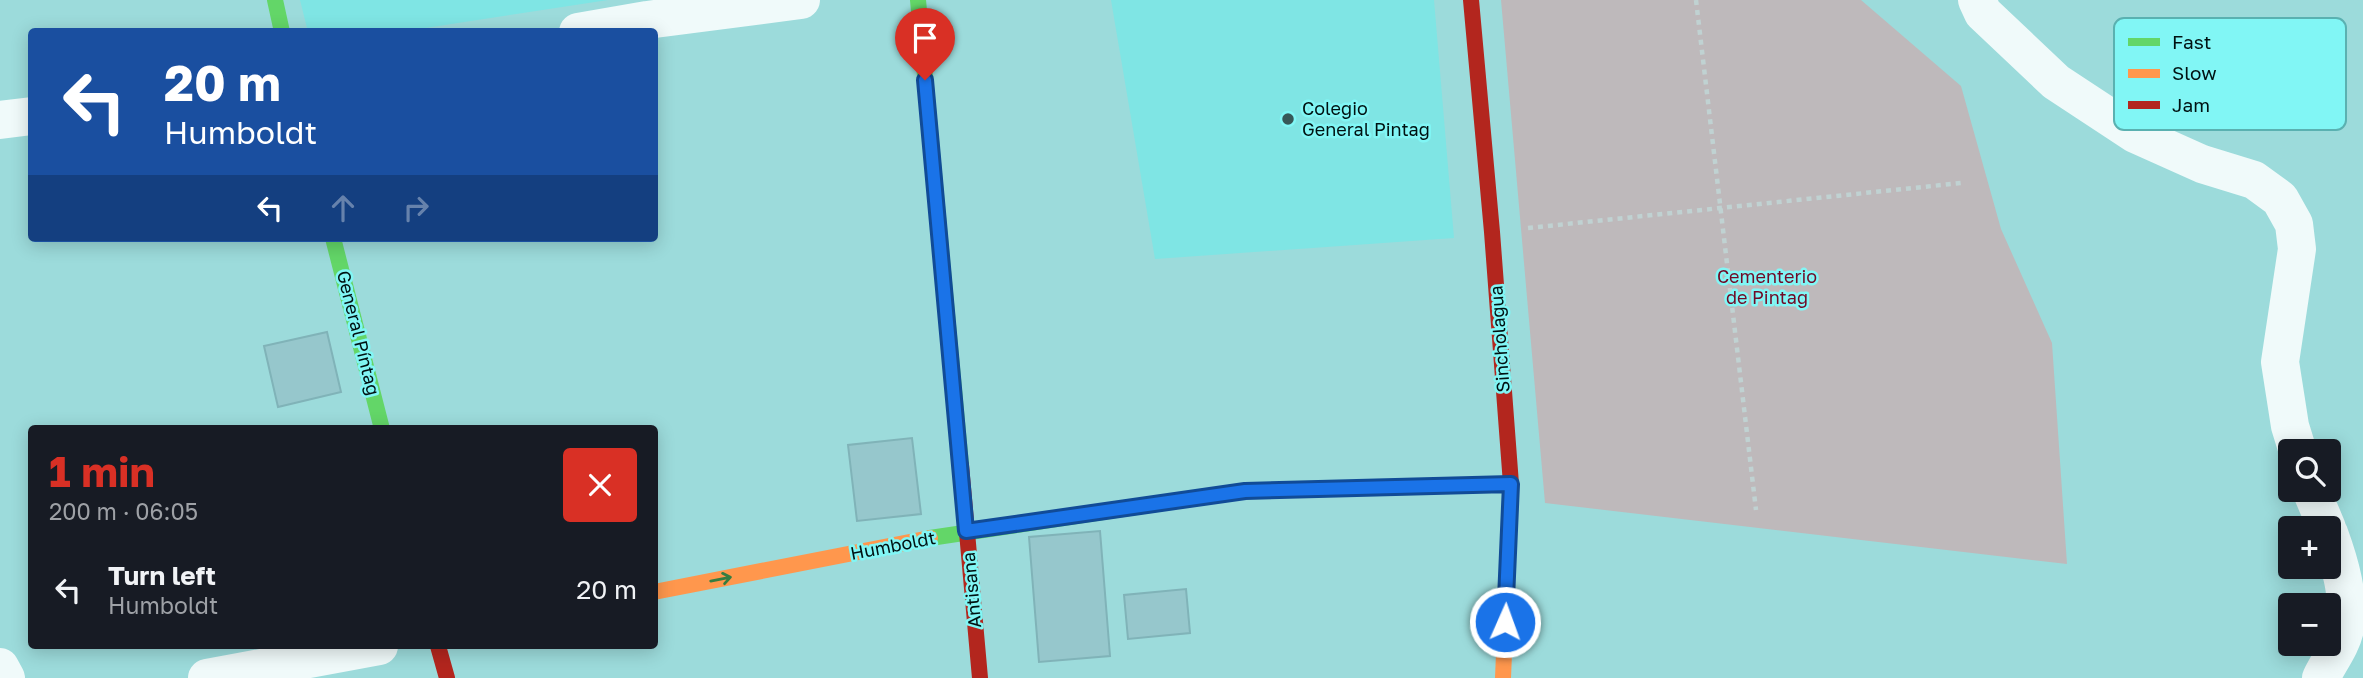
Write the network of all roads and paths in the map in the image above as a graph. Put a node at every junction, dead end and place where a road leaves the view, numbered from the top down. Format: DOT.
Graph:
graph roads {
  1 [pos="275,0"];
  2 [pos="801,0"];
  3 [pos="918,0"];
  4 [pos="1471,0"];
  5 [pos="1696,0"];
  6 [pos="1977,0"];
  7 [pos="281,28"];
  8 [pos="601,28"];
  9 [pos="28,116"];
  10 [pos="0,120"];
  11 [pos="2114,120"];
  12 [pos="2130,130"];
  13 [pos="1961,183"];
  14 [pos="1721,208"];
  15 [pos="1492,232"];
  16 [pos="334,242"];
  17 [pos="381,425"];
  18 [pos="2294,439"];
  19 [pos="1511,484"];
  20 [pos="1756,510"];
  21 [pos="966,531"];
  22 [pos="2341,572"];
  23 [pos="658,591"];
  24 [pos="363,649"];
  25 [pos="439,649"];
  26 [pos="0,667"];
  27 [pos="6,678"];
  28 [pos="206,678"];
  29 [pos="447,678"];
  30 [pos="980,678"];
  31 [pos="1503,678"];
  32 [pos="2321,678"];
  1 -- 7 [label="street"];
  2 -- 8 [label="street"];
  3 -- 21 [label="street, Antisana"];
  4 -- 15 [label="street, Sincholagua"];
  5 -- 14 [label="path"];
  6 -- 11 [label="street"];
  9 -- 10 [label="street"];
  12 -- 18 [label="street"];
  13 -- 14 [label="path"];
  14 -- 15 [label="path"];
  14 -- 20 [label="path"];
  15 -- 19 [label="street, Sincholagua"];
  16 -- 17 [label="street, General Píntag"];
  19 -- 21 [label="street, Humboldt"];
  19 -- 31 [label="street, Sincholagua"];
  23 -- 21 [label="street, Humboldt, one-way"];
  21 -- 30 [label="street, Antisana"];
  22 -- 32 [label="street"];
  24 -- 28 [label="street"];
  25 -- 29 [label="street"];
  26 -- 27 [label="street"];
}
